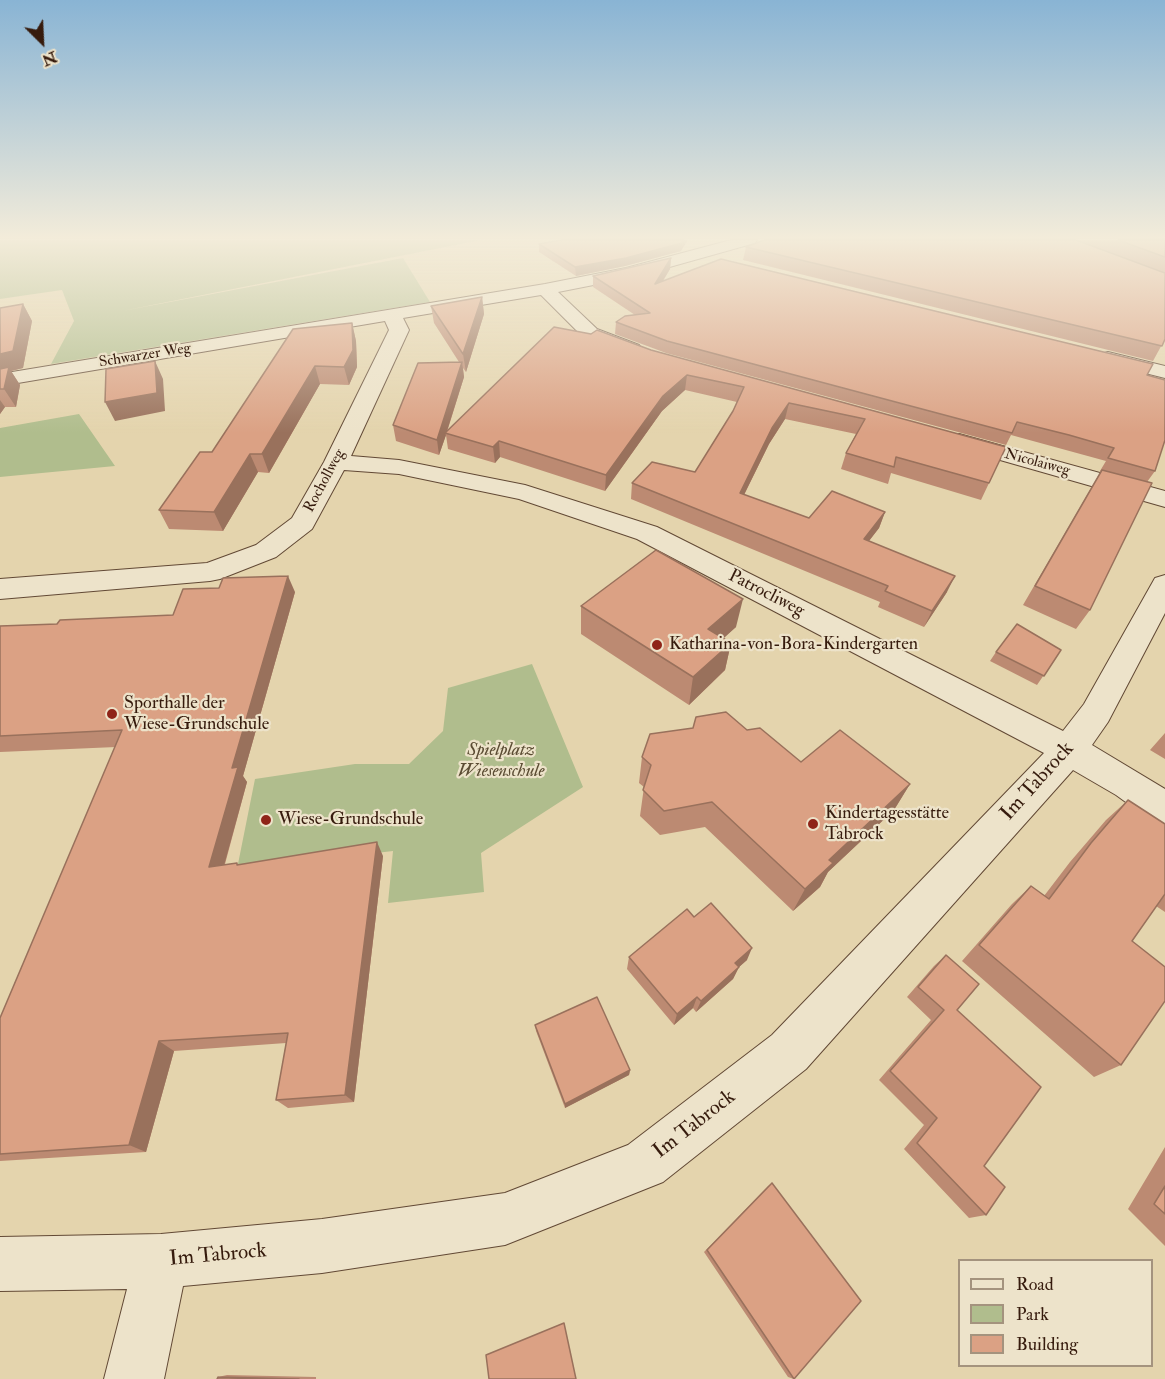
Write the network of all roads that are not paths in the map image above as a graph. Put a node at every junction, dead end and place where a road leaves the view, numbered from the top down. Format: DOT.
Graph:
graph roads {
  1 [pos="455,304"];
  2 [pos="561,304"];
  3 [pos="392,315"];
  4 [pos="1086,353"];
  5 [pos="648,355"];
  6 [pos="1165,372"];
  7 [pos="0,380"];
  8 [pos="936,435"];
  9 [pos="336,462"];
  10 [pos="1165,499"];
  11 [pos="1165,585"];
  12 [pos="0,589"];
  13 [pos="1069,750"];
  14 [pos="1165,808"];
  15 [pos="161,1261"];
  16 [pos="0,1264"];
  17 [pos="134,1379"];
  1 -- 3 [label="street, Schwarzer Weg"];
  2 -- 5 [label="street"];
  3 -- 7 [label="street, Schwarzer Weg"];
  3 -- 9 [label="street, Rochollweg"];
  4 -- 6 [label="street"];
  8 -- 10 [label="street, Nicolaiweg"];
  9 -- 12 [label="street, Rochollweg"];
  9 -- 13 [label="street, Patrocliweg"];
  11 -- 13 [label="street, Im Tabrock"];
  13 -- 14 [label="street, Patrocliweg"];
  13 -- 15 [label="street, Im Tabrock"];
  15 -- 16 [label="street, Im Tabrock"];
  15 -- 17 [label="street"];
}
